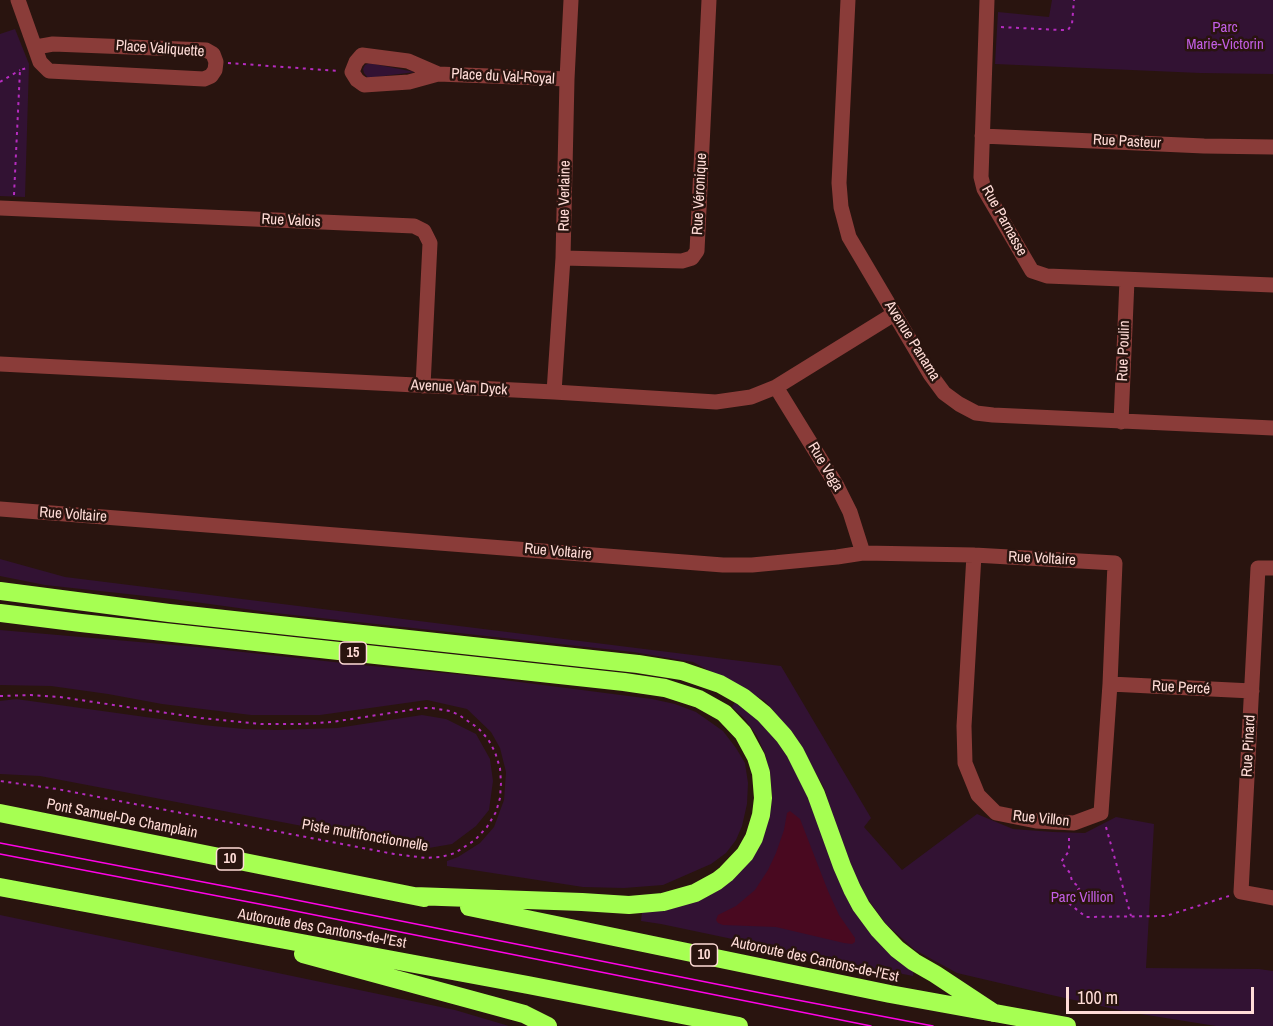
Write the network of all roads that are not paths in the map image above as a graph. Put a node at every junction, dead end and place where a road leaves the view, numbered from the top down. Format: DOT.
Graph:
graph roads {
  1 [pos="18,0"];
  2 [pos="572,0"];
  3 [pos="709,0"];
  4 [pos="848,0"];
  5 [pos="987,0"];
  6 [pos="36,47"];
  7 [pos="438,74"];
  8 [pos="567,80"];
  9 [pos="982,136"];
  10 [pos="1273,147"];
  11 [pos="7,208"];
  12 [pos="563,258"];
  13 [pos="1127,280"];
  14 [pos="1273,285"];
  15 [pos="894,314"];
  16 [pos="0,364"];
  17 [pos="423,386"];
  18 [pos="776,387"];
  19 [pos="554,392"];
  20 [pos="1121,422"];
  21 [pos="1273,428"];
  22 [pos="0,509"];
  23 [pos="863,553"];
  24 [pos="974,555"];
  25 [pos="1266,568"];
  26 [pos="0,591"];
  27 [pos="0,613"];
  28 [pos="0,622"];
  29 [pos="81,623"];
  30 [pos="1110,684"];
  31 [pos="1252,691"];
  32 [pos="0,813"];
  33 [pos="0,887"];
  34 [pos="414,896"];
  35 [pos="1273,898"];
  36 [pos="182,922"];
  37 [pos="994,1013"];
  38 [pos="548,1026"];
  39 [pos="739,1026"];
  40 [pos="1067,1026"];
  1 -- 6 [label="street"];
  2 -- 8 [label="street, Rue Verlaine"];
  3 -- 12 [label="street, Rue Véronique"];
  4 -- 15 [label="street, Avenue Panama"];
  5 -- 9 [label="street, Rue Parnasse"];
  6 -- 6 [label="street, Place Valiquette"];
  7 -- 7 [label="street, Place du Val-Royal"];
  7 -- 8 [label="street, Place du Val-Royal"];
  8 -- 12 [label="street, Rue Verlaine"];
  9 -- 10 [label="street, Rue Pasteur"];
  9 -- 13 [label="street, Rue Parnasse"];
  11 -- 17 [label="street, Rue Valois"];
  12 -- 19 [label="street, Rue Verlaine"];
  13 -- 14 [label="street, Rue Parnasse"];
  13 -- 20 [label="street, Rue Poulin"];
  15 -- 18 [label="street, Avenue Van Dyck"];
  15 -- 20 [label="street, Avenue Panama"];
  16 -- 17 [label="street, Avenue Van Dyck"];
  17 -- 19 [label="street, Avenue Van Dyck"];
  18 -- 19 [label="street, Avenue Van Dyck"];
  18 -- 23 [label="street, Rue Vega"];
  20 -- 21 [label="street, Avenue Panama"];
  22 -- 23 [label="street, Rue Voltaire"];
  23 -- 24 [label="street, Rue Voltaire"];
  24 -- 30 [label="street, Rue Voltaire"];
  24 -- 30 [label="street, Rue Villon"];
  25 -- 31 [label="street, Rue Pinard"];
  26 -- 37 [label="highway"];
  27 -- 29 [label="highway"];
  28 -- 29 [label="highway"];
  29 -- 34 [label="highway, 15"];
  30 -- 31 [label="street, Rue Percé"];
  31 -- 35 [label="street, Rue Pinard"];
  32 -- 34 [label="highway, Pont Samuel-De Champlain / 10"];
  33 -- 36 [label="highway"];
  34 -- 37 [label="highway, Autoroute des Cantons-de-l'Est / 10"];
  36 -- 38 [label="highway"];
  36 -- 39 [label="highway, Autoroute des Cantons-de-l'Est"];
  37 -- 40 [label="highway, Autoroute des Cantons-de-l'Est / 10"];
}
